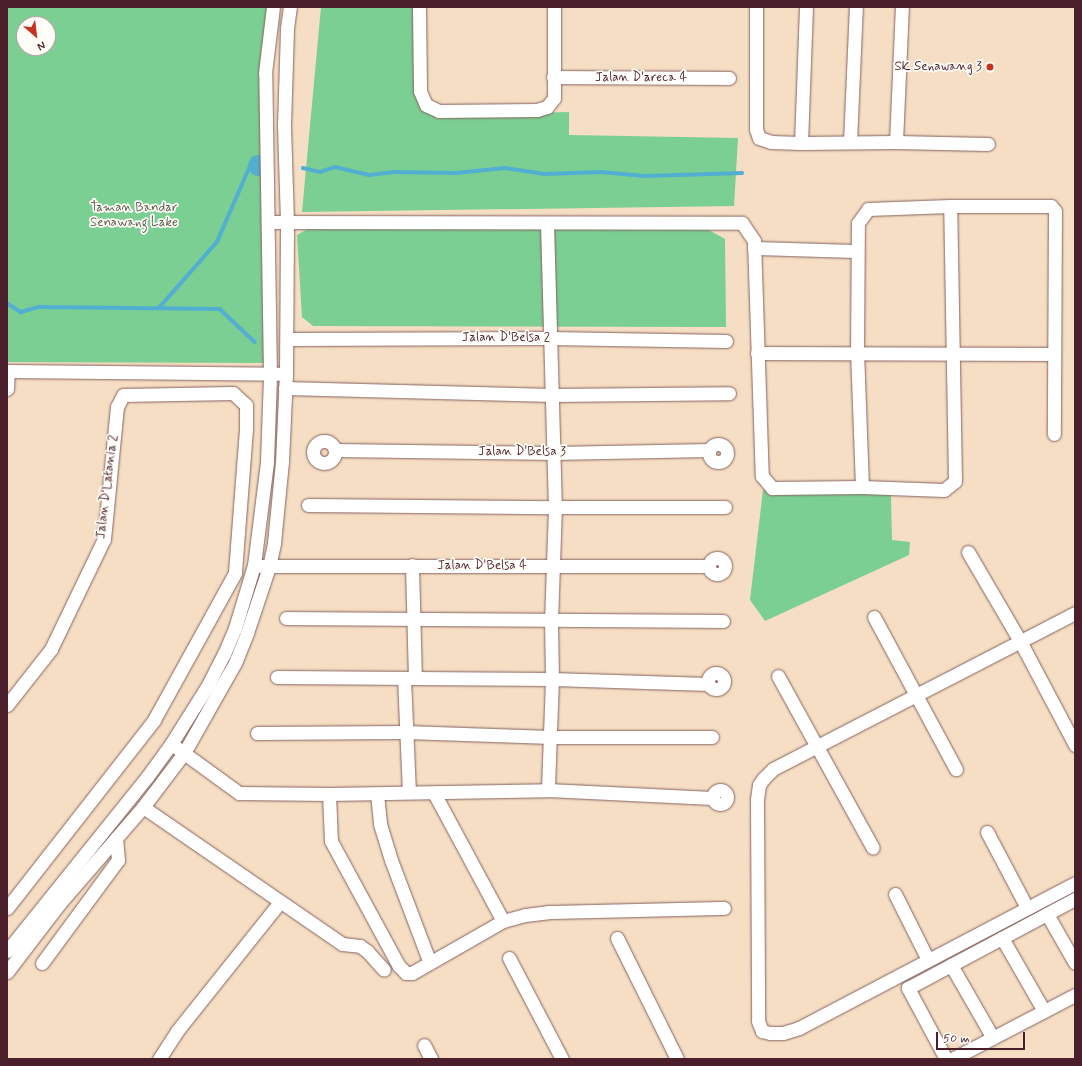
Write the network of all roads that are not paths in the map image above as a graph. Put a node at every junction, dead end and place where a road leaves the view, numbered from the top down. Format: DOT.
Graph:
graph roads {
  1 [pos="273,7"];
  2 [pos="290,7"];
  3 [pos="419,7"];
  4 [pos="554,7"];
  5 [pos="756,7"];
  6 [pos="806,7"];
  7 [pos="856,7"];
  8 [pos="902,7"];
  9 [pos="554,77"];
  10 [pos="729,78"];
  11 [pos="850,142"];
  12 [pos="896,142"];
  13 [pos="801,143"];
  14 [pos="988,144"];
  15 [pos="950,206"];
  16 [pos="268,222"];
  17 [pos="287,222"];
  18 [pos="547,223"];
  19 [pos="754,248"];
  20 [pos="857,252"];
  21 [pos="550,338"];
  22 [pos="287,339"];
  23 [pos="726,341"];
  24 [pos="757,353"];
  25 [pos="857,353"];
  26 [pos="954,353"];
  27 [pos="1054,354"];
  28 [pos="8,371"];
  29 [pos="286,373"];
  30 [pos="270,375"];
  31 [pos="285,388"];
  32 [pos="7,390"];
  33 [pos="729,393"];
  34 [pos="552,395"];
  35 [pos="1054,434"];
  36 [pos="335,450"];
  37 [pos="709,450"];
  38 [pos="554,453"];
  39 [pos="862,486"];
  40 [pos="308,505"];
  41 [pos="725,507"];
  42 [pos="555,508"];
  43 [pos="968,552"];
  44 [pos="254,565"];
  45 [pos="412,565"];
  46 [pos="553,566"];
  47 [pos="709,566"];
  48 [pos="269,567"];
  49 [pos="1075,613"];
  50 [pos="874,616"];
  51 [pos="286,618"];
  52 [pos="413,619"];
  53 [pos="551,621"];
  54 [pos="723,621"];
  55 [pos="1020,641"];
  56 [pos="778,676"];
  57 [pos="277,677"];
  58 [pos="410,678"];
  59 [pos="552,679"];
  60 [pos="708,684"];
  61 [pos="916,695"];
  62 [pos="7,705"];
  63 [pos="406,732"];
  64 [pos="257,733"];
  65 [pos="550,737"];
  66 [pos="712,737"];
  67 [pos="171,744"];
  68 [pos="1075,745"];
  69 [pos="818,746"];
  70 [pos="184,753"];
  71 [pos="956,769"];
  72 [pos="548,790"];
  73 [pos="409,792"];
  74 [pos="434,793"];
  75 [pos="329,794"];
  76 [pos="377,794"];
  77 [pos="712,798"];
  78 [pos="143,807"];
  79 [pos="987,832"];
  80 [pos="116,838"];
  81 [pos="873,848"];
  82 [pos="1075,883"];
  83 [pos="895,894"];
  84 [pos="1075,899"];
  85 [pos="280,902"];
  86 [pos="7,908"];
  87 [pos="724,908"];
  88 [pos="1027,908"];
  89 [pos="1047,914"];
  90 [pos="503,921"];
  91 [pos="617,938"];
  92 [pos="1002,938"];
  93 [pos="7,951"];
  94 [pos="509,958"];
  95 [pos="928,960"];
  96 [pos="42,963"];
  97 [pos="430,963"];
  98 [pos="1075,963"];
  99 [pos="952,965"];
  100 [pos="384,970"];
  101 [pos="7,972"];
  102 [pos="1075,995"];
  103 [pos="1044,1012"];
  104 [pos="993,1038"];
  105 [pos="424,1045"];
  106 [pos="159,1059"];
  107 [pos="431,1059"];
  108 [pos="562,1059"];
  109 [pos="677,1059"];
  110 [pos="946,1059"];
  111 [pos="952,1059"];
  1 -- 16 [label="street"];
  2 -- 17 [label="street"];
  3 -- 9 [label="street"];
  4 -- 9 [label="street"];
  5 -- 13 [label="street"];
  6 -- 13 [label="street"];
  7 -- 11 [label="street"];
  8 -- 12 [label="street"];
  9 -- 10 [label="street, Jalan D'areca 4"];
  11 -- 12 [label="street"];
  11 -- 13 [label="street"];
  12 -- 14 [label="street"];
  15 -- 20 [label="street"];
  15 -- 26 [label="street"];
  15 -- 27 [label="street"];
  16 -- 17 [label="street"];
  16 -- 30 [label="street"];
  17 -- 18 [label="street"];
  17 -- 22 [label="street"];
  18 -- 19 [label="street"];
  18 -- 21 [label="street"];
  19 -- 20 [label="street"];
  19 -- 24 [label="street"];
  20 -- 25 [label="street"];
  21 -- 22 [label="street, Jalan D'Belsa 2"];
  21 -- 23 [label="street, Jalan D'Belsa 2"];
  21 -- 34 [label="street"];
  22 -- 29 [label="street"];
  24 -- 25 [label="street"];
  24 -- 39 [label="street"];
  25 -- 26 [label="street"];
  25 -- 39 [label="street"];
  26 -- 27 [label="street"];
  26 -- 39 [label="street"];
  27 -- 35 [label="street"];
  28 -- 30 [label="street"];
  28 -- 32 [label="street"];
  29 -- 30 [label="street"];
  29 -- 31 [label="street"];
  30 -- 44 [label="street"];
  31 -- 34 [label="street"];
  31 -- 48 [label="street"];
  33 -- 34 [label="street"];
  34 -- 38 [label="street"];
  36 -- 38 [label="street, Jalan D'Belsa 3"];
  37 -- 38 [label="street, Jalan D'Belsa 3"];
  38 -- 42 [label="street"];
  40 -- 42 [label="street"];
  41 -- 42 [label="street"];
  42 -- 46 [label="street"];
  43 -- 55 [label="street"];
  44 -- 48 [label="street, Jalan D'Belsa 4"];
  44 -- 67 [label="street"];
  45 -- 46 [label="street, Jalan D'Belsa 4"];
  45 -- 48 [label="street, Jalan D'Belsa 4"];
  45 -- 52 [label="street"];
  46 -- 47 [label="street, Jalan D'Belsa 4"];
  46 -- 53 [label="street"];
  48 -- 70 [label="street"];
  49 -- 55 [label="street"];
  50 -- 61 [label="street"];
  51 -- 52 [label="street"];
  52 -- 53 [label="street"];
  52 -- 58 [label="street"];
  53 -- 54 [label="street"];
  53 -- 59 [label="street"];
  55 -- 61 [label="street"];
  55 -- 68 [label="street"];
  56 -- 69 [label="street"];
  57 -- 58 [label="street"];
  58 -- 59 [label="street"];
  58 -- 63 [label="street"];
  59 -- 60 [label="street"];
  59 -- 65 [label="street"];
  61 -- 69 [label="street"];
  61 -- 71 [label="street"];
  62 -- 86 [label="street, Jalan D’Latania 2"];
  63 -- 64 [label="street"];
  63 -- 65 [label="street"];
  63 -- 73 [label="street"];
  65 -- 66 [label="street"];
  65 -- 72 [label="street"];
  67 -- 70 [label="street"];
  67 -- 93 [label="street"];
  69 -- 81 [label="street"];
  69 -- 95 [label="street"];
  70 -- 75 [label="street"];
  70 -- 78 [label="street"];
  72 -- 74 [label="street"];
  72 -- 77 [label="street"];
  73 -- 74 [label="street"];
  73 -- 76 [label="street"];
  74 -- 90 [label="street"];
  75 -- 76 [label="street"];
  75 -- 97 [label="street"];
  76 -- 97 [label="street"];
  78 -- 80 [label="street"];
  78 -- 85 [label="street"];
  79 -- 88 [label="street"];
  80 -- 96 [label="street"];
  80 -- 101 [label="street"];
  82 -- 88 [label="street"];
  83 -- 95 [label="street"];
  84 -- 89 [label="street"];
  85 -- 100 [label="street"];
  85 -- 106 [label="street"];
  87 -- 90 [label="street"];
  88 -- 95 [label="street"];
  89 -- 92 [label="street"];
  89 -- 98 [label="street"];
  90 -- 97 [label="street"];
  91 -- 109 [label="street"];
  92 -- 99 [label="street"];
  92 -- 103 [label="street"];
  94 -- 108 [label="street"];
  99 -- 104 [label="street"];
  99 -- 110 [label="street"];
  102 -- 103 [label="street"];
  103 -- 104 [label="street"];
  104 -- 111 [label="street"];
  105 -- 107 [label="street"];
}
